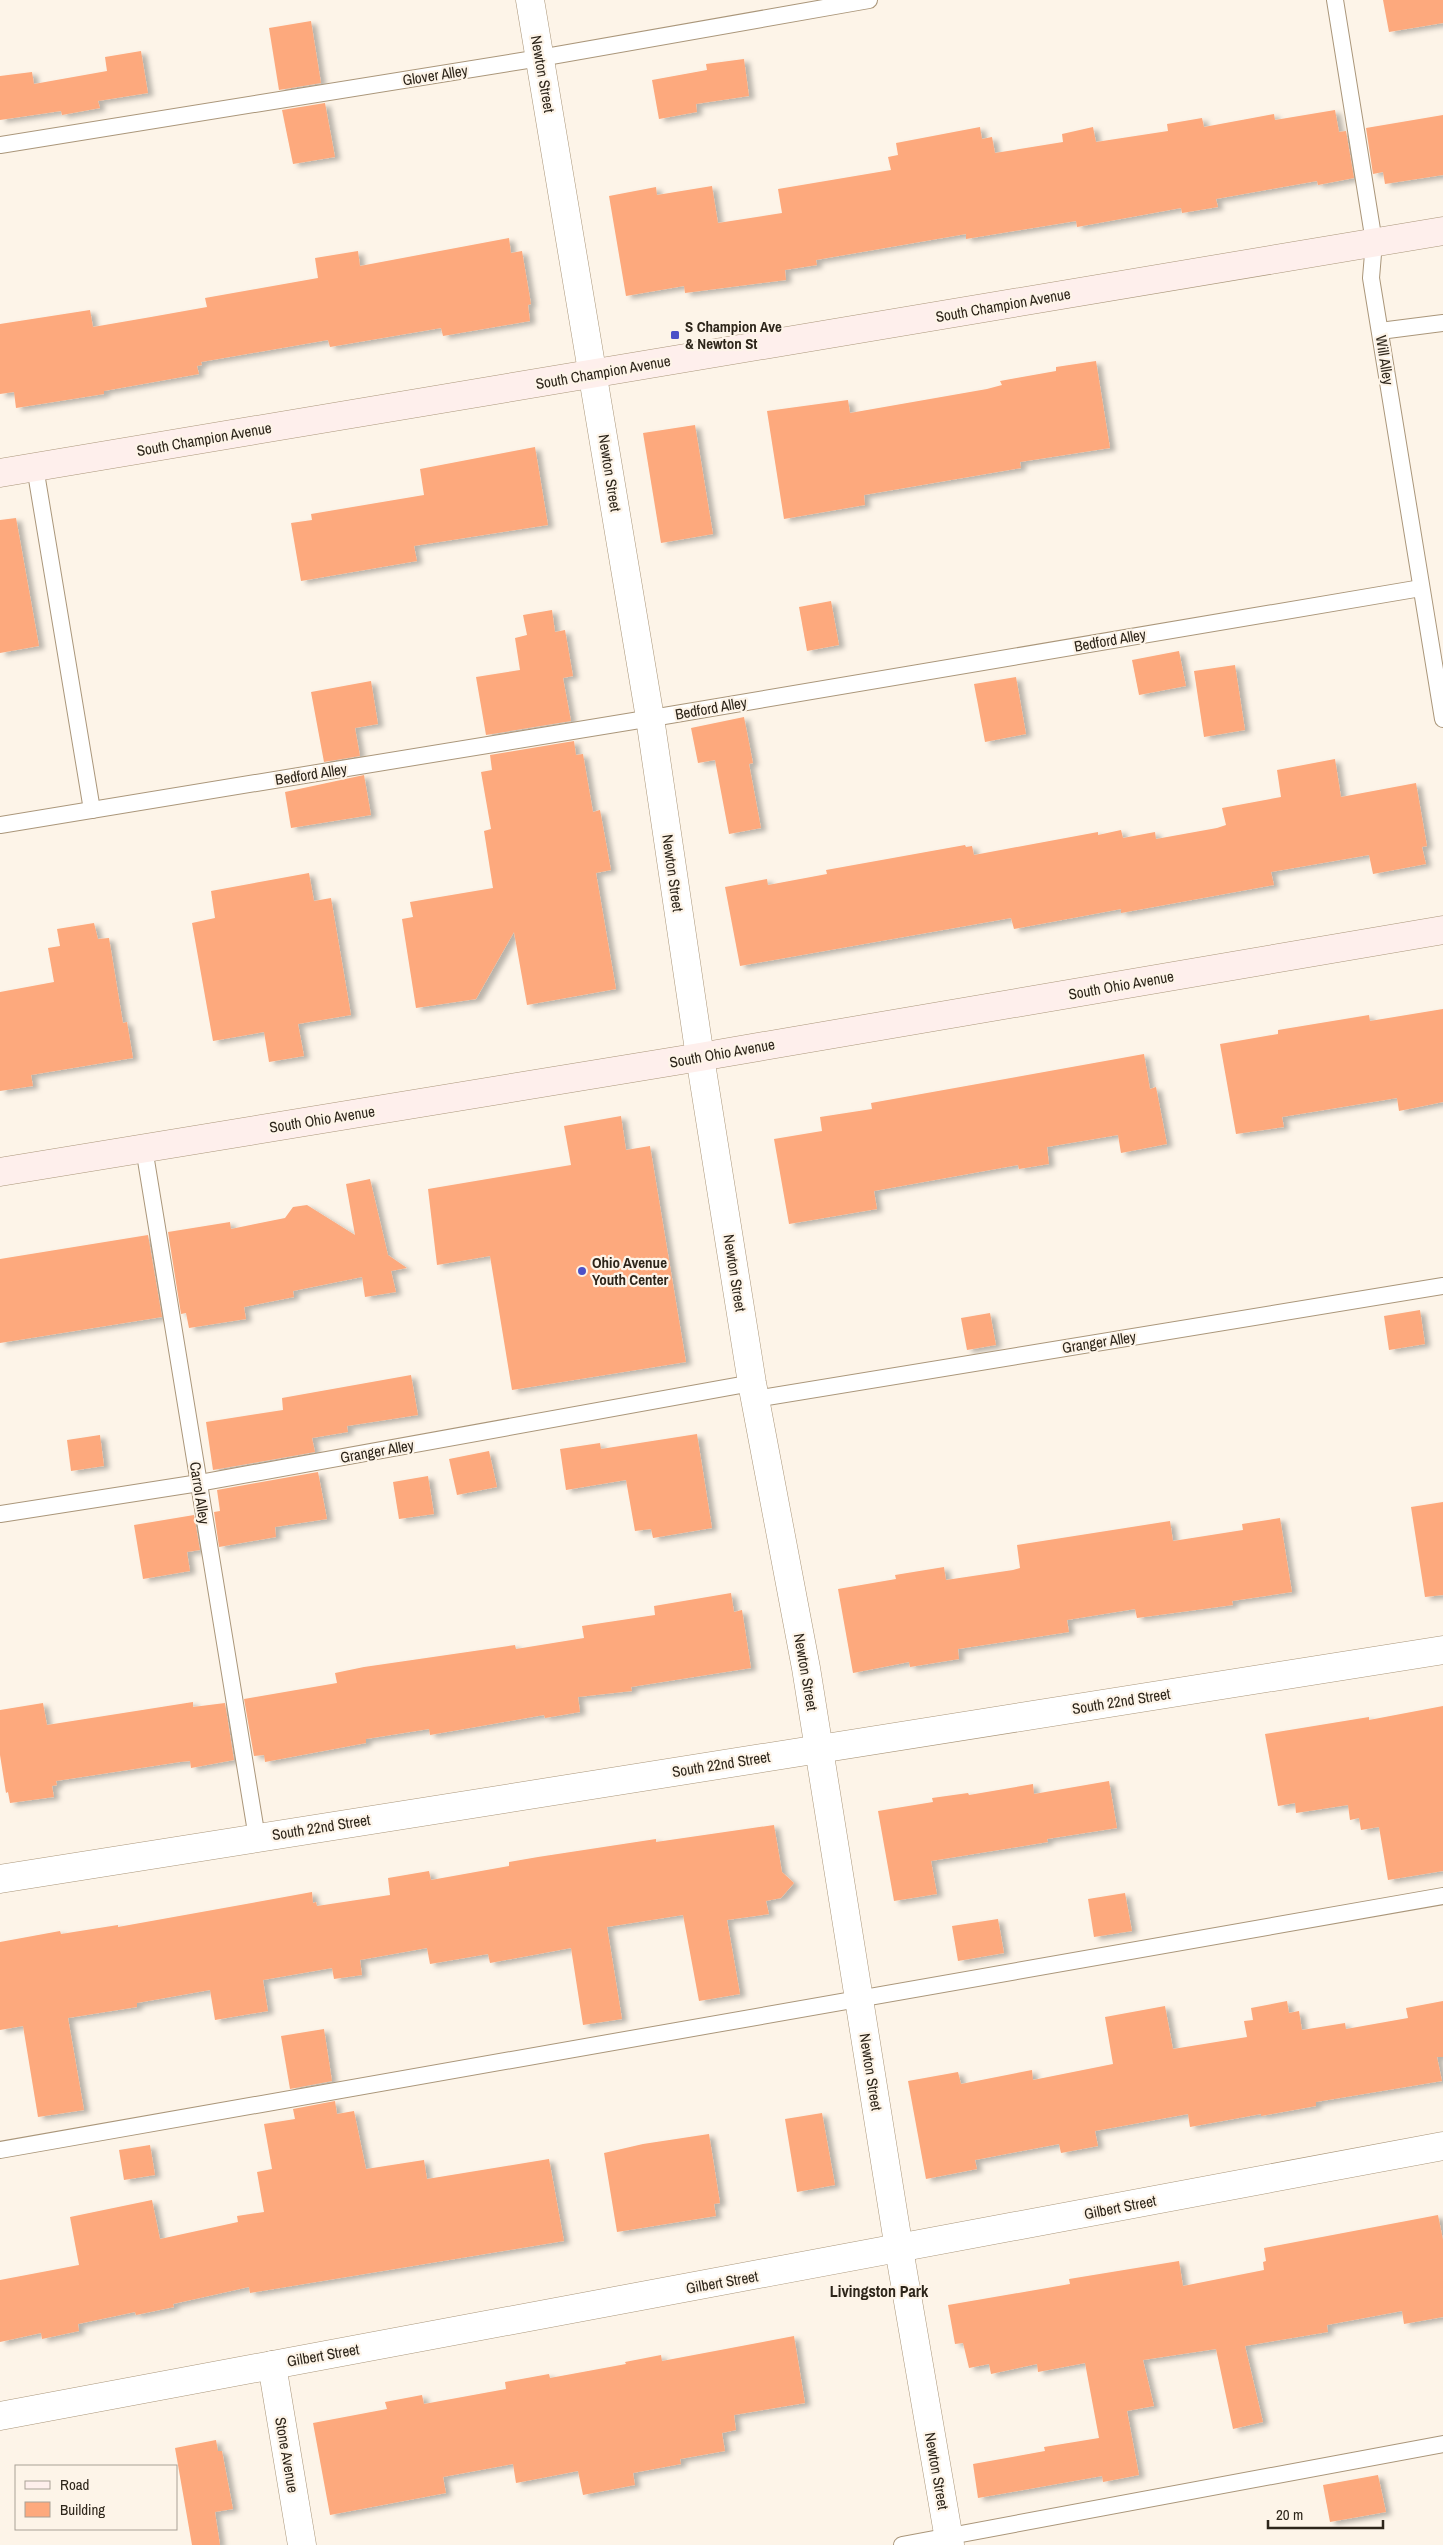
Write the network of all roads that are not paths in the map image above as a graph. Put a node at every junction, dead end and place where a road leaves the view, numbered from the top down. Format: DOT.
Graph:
graph roads {
  1 [pos="530,0"];
  2 [pos="869,0"];
  3 [pos="1335,0"];
  4 [pos="540,58"];
  5 [pos="0,145"];
  6 [pos="1443,231"];
  7 [pos="1374,242"];
  8 [pos="1443,323"];
  9 [pos="1380,331"];
  10 [pos="594,374"];
  11 [pos="34,467"];
  12 [pos="0,473"];
  13 [pos="1421,588"];
  14 [pos="650,718"];
  15 [pos="1443,719"];
  16 [pos="92,810"];
  17 [pos="0,824"];
  18 [pos="1443,930"];
  19 [pos="700,1057"];
  20 [pos="144,1148"];
  21 [pos="0,1172"];
  22 [pos="1443,1286"];
  23 [pos="754,1391"];
  24 [pos="199,1483"];
  25 [pos="0,1514"];
  26 [pos="1443,1650"];
  27 [pos="818,1748"];
  28 [pos="257,1838"];
  29 [pos="0,1879"];
  30 [pos="1443,1896"];
  31 [pos="859,1999"];
  32 [pos="1443,2146"];
  33 [pos="0,2150"];
  34 [pos="899,2249"];
  35 [pos="272,2365"];
  36 [pos="0,2416"];
  37 [pos="1443,2444"];
  38 [pos="949,2541"];
  39 [pos="302,2545"];
  40 [pos="902,2545"];
  1 -- 4 [label="street, Newton Street"];
  2 -- 4 [label="lane, Glover Alley"];
  3 -- 7 [label="lane, Will Alley"];
  4 -- 5 [label="lane, Glover Alley"];
  4 -- 10 [label="street, Newton Street"];
  6 -- 7 [label="street, South Champion Avenue"];
  7 -- 9 [label="lane, Will Alley"];
  7 -- 10 [label="street, South Champion Avenue"];
  8 -- 9 [label="lane"];
  9 -- 13 [label="lane, Will Alley"];
  10 -- 11 [label="street, South Champion Avenue"];
  10 -- 14 [label="street, Newton Street"];
  11 -- 12 [label="street, South Champion Avenue"];
  11 -- 16 [label="lane"];
  13 -- 14 [label="lane, Bedford Alley"];
  13 -- 15 [label="lane, Will Alley"];
  14 -- 16 [label="lane, Bedford Alley"];
  14 -- 19 [label="street, Newton Street"];
  16 -- 17 [label="lane, Bedford Alley"];
  18 -- 19 [label="street, South Ohio Avenue"];
  19 -- 20 [label="street, South Ohio Avenue"];
  19 -- 23 [label="street, Newton Street"];
  20 -- 21 [label="street, South Ohio Avenue"];
  20 -- 24 [label="lane, Carrol Alley"];
  22 -- 23 [label="lane, Granger Alley"];
  23 -- 24 [label="lane, Granger Alley"];
  23 -- 27 [label="street, Newton Street"];
  24 -- 25 [label="lane, Granger Alley"];
  24 -- 28 [label="lane, Carrol Alley"];
  26 -- 27 [label="street, South 22nd Street"];
  27 -- 28 [label="street, South 22nd Street"];
  27 -- 31 [label="street, Newton Street"];
  28 -- 29 [label="street, South 22nd Street"];
  30 -- 31 [label="lane"];
  31 -- 33 [label="lane"];
  31 -- 34 [label="street, Newton Street"];
  32 -- 34 [label="street, Gilbert Street"];
  34 -- 35 [label="street, Gilbert Street"];
  34 -- 38 [label="street, Newton Street"];
  35 -- 36 [label="street, Gilbert Street"];
  35 -- 39 [label="street, Stone Avenue"];
  37 -- 38 [label="lane"];
  38 -- 40 [label="lane"];
}
